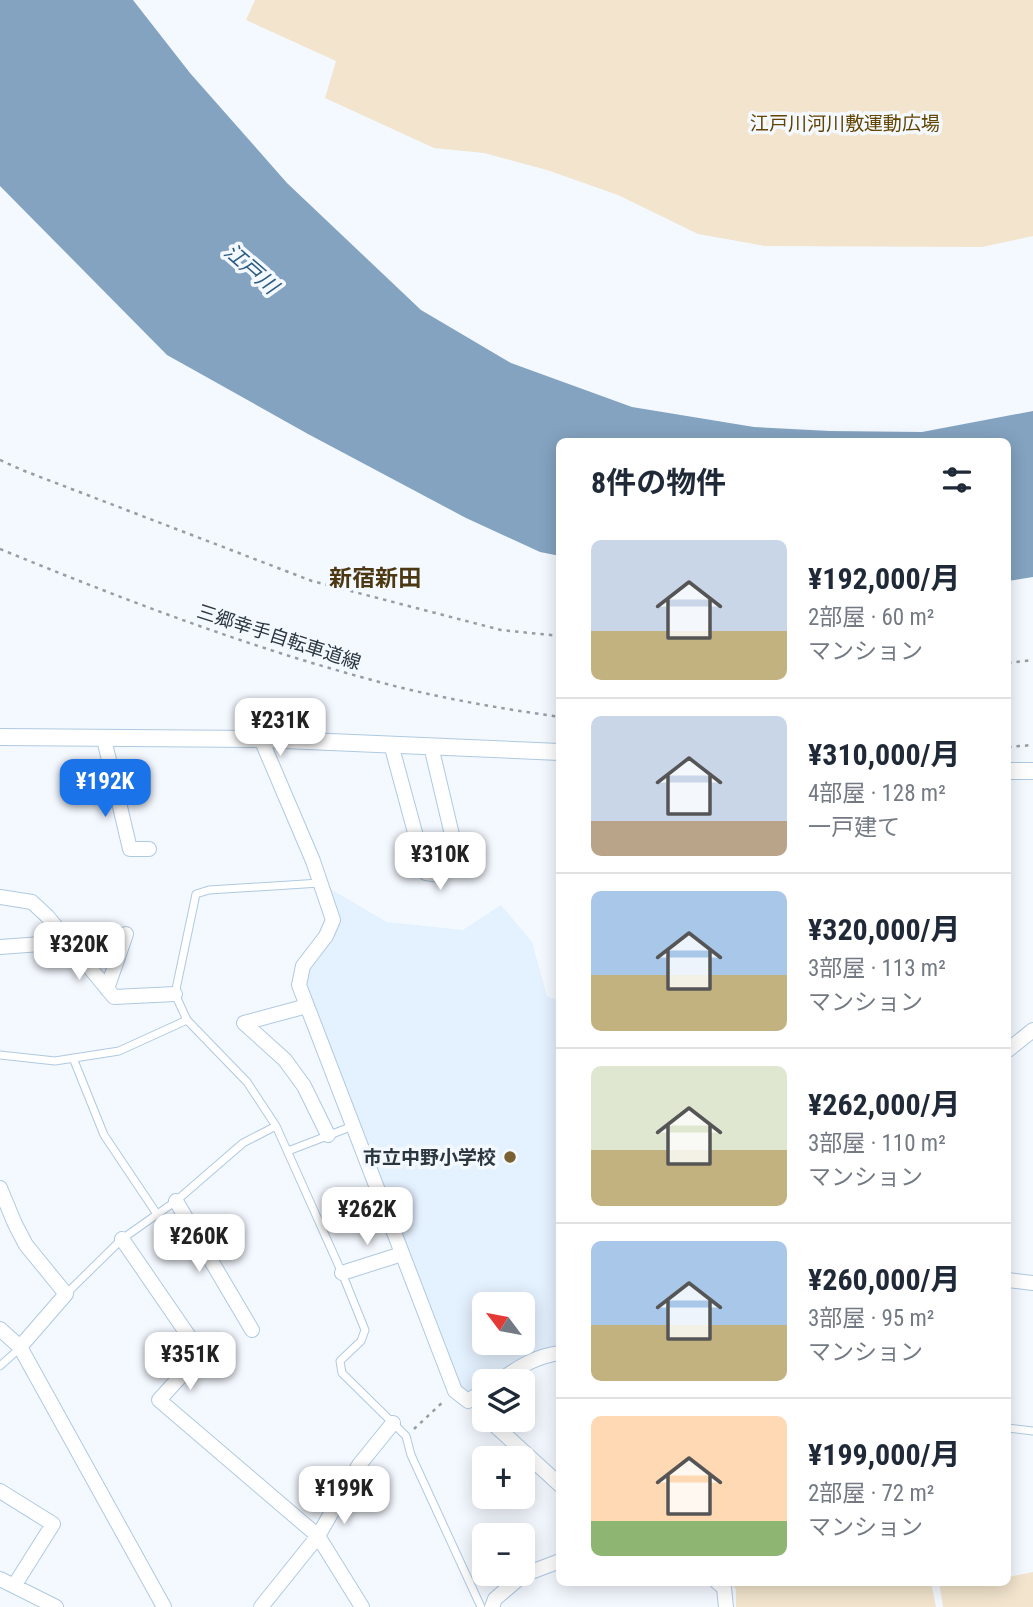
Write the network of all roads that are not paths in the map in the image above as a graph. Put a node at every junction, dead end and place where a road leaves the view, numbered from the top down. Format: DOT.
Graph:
graph roads {
  1 [pos="0,737"];
  2 [pos="104,739"];
  3 [pos="261,739"];
  4 [pos="391,744"];
  5 [pos="430,746"];
  6 [pos="556,752"];
  7 [pos="1011,771"];
  8 [pos="1033,771"];
  9 [pos="149,849"];
  10 [pos="320,883"];
  11 [pos="0,897"];
  12 [pos="126,934"];
  13 [pos="68,942"];
  14 [pos="0,947"];
  15 [pos="107,989"];
  16 [pos="175,994"];
  17 [pos="307,1006"];
  18 [pos="187,1020"];
  19 [pos="1033,1030"];
  20 [pos="1011,1048"];
  21 [pos="0,1055"];
  22 [pos="73,1058"];
  23 [pos="276,1126"];
  24 [pos="353,1126"];
  25 [pos="328,1135"];
  26 [pos="288,1151"];
  27 [pos="0,1188"];
  28 [pos="176,1200"];
  29 [pos="157,1214"];
  30 [pos="122,1238"];
  31 [pos="402,1254"];
  32 [pos="342,1273"];
  33 [pos="1011,1280"];
  34 [pos="1033,1283"];
  35 [pos="66,1294"];
  36 [pos="0,1329"];
  37 [pos="252,1330"];
  38 [pos="20,1347"];
  39 [pos="556,1354"];
  40 [pos="0,1366"];
  41 [pos="516,1369"];
  42 [pos="472,1398"];
  43 [pos="468,1401"];
  44 [pos="472,1405"];
  45 [pos="393,1423"];
  46 [pos="1011,1428"];
  47 [pos="1033,1431"];
  48 [pos="501,1432"];
  49 [pos="556,1481"];
  50 [pos="0,1491"];
  51 [pos="318,1536"];
  52 [pos="556,1563"];
  53 [pos="0,1579"];
  54 [pos="14,1586"];
  55 [pos="722,1586"];
  56 [pos="56,1607"];
  57 [pos="164,1607"];
  58 [pos="261,1607"];
  59 [pos="362,1607"];
  60 [pos="481,1607"];
  61 [pos="492,1607"];
  62 [pos="726,1607"];
  1 -- 2 [label="street"];
  2 -- 3 [label="street"];
  2 -- 9 [label="street"];
  3 -- 4 [label="street"];
  3 -- 10 [label="street"];
  4 -- 5 [label="street"];
  4 -- 5 [label="street"];
  5 -- 6 [label="street"];
  7 -- 8 [label="street"];
  10 -- 16 [label="lane"];
  10 -- 17 [label="street"];
  11 -- 13 [label="street"];
  12 -- 15 [label="street"];
  13 -- 14 [label="street"];
  13 -- 15 [label="street"];
  15 -- 16 [label="street"];
  16 -- 18 [label="lane"];
  17 -- 24 [label="street"];
  17 -- 25 [label="street"];
  18 -- 22 [label="lane"];
  18 -- 23 [label="lane"];
  19 -- 20 [label="street"];
  21 -- 22 [label="lane"];
  22 -- 29 [label="lane"];
  23 -- 26 [label="lane"];
  23 -- 28 [label="lane"];
  24 -- 25 [label="lane"];
  24 -- 31 [label="street"];
  25 -- 26 [label="lane"];
  26 -- 32 [label="lane"];
  27 -- 35 [label="street"];
  28 -- 29 [label="lane"];
  28 -- 37 [label="street"];
  29 -- 30 [label="lane"];
  30 -- 35 [label="lane"];
  30 -- 51 [label="street"];
  31 -- 32 [label="street"];
  31 -- 43 [label="street"];
  32 -- 45 [label="lane"];
  33 -- 34 [label="street"];
  35 -- 38 [label="street"];
  36 -- 38 [label="street"];
  38 -- 40 [label="lane"];
  38 -- 57 [label="street"];
  39 -- 41 [label="street"];
  42 -- 43 [label="street"];
  43 -- 44 [label="street"];
  45 -- 51 [label="street"];
  45 -- 60 [label="lane"];
  46 -- 47 [label="lane"];
  48 -- 49 [label="street"];
  50 -- 54 [label="street"];
  51 -- 58 [label="street"];
  51 -- 59 [label="street"];
  52 -- 61 [label="street"];
  53 -- 54 [label="street"];
  54 -- 56 [label="street"];
  55 -- 62 [label="street"];
}
